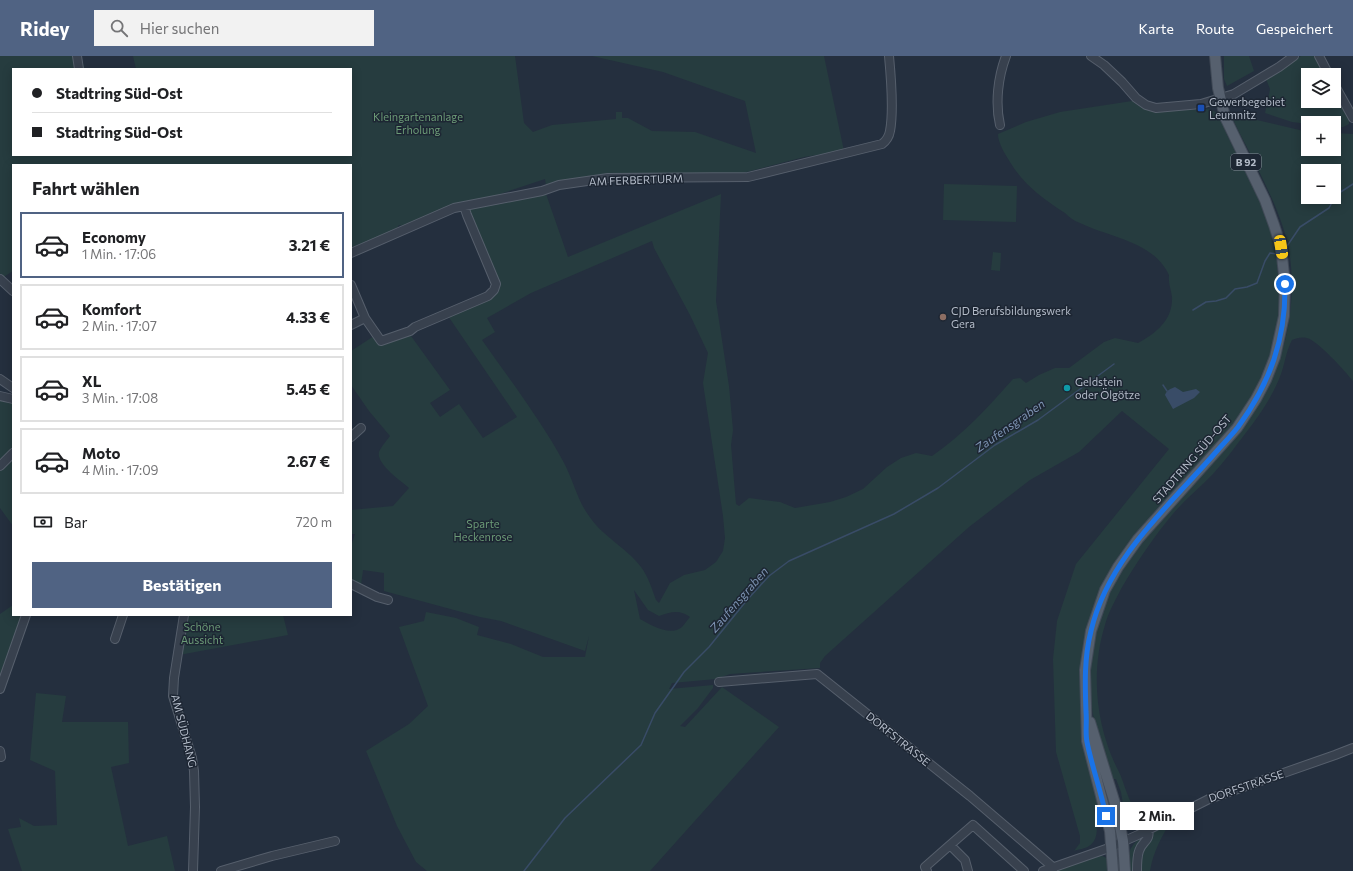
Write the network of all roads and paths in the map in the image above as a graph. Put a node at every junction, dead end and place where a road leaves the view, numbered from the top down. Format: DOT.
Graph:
graph roads {
  1 [pos="77,56"];
  2 [pos="889,56"];
  3 [pos="1006,56"];
  4 [pos="1091,56"];
  5 [pos="1215,56"];
  6 [pos="1294,56"];
  7 [pos="1319,56"];
  8 [pos="80,68"];
  9 [pos="1325,68"];
  10 [pos="1341,97"];
  11 [pos="1220,99"];
  12 [pos="1353,118"];
  13 [pos="1000,125"];
  14 [pos="464,206"];
  15 [pos="352,253"];
  16 [pos="0,280"];
  17 [pos="352,287"];
  18 [pos="12,290"];
  19 [pos="365,318"];
  20 [pos="352,324"];
  21 [pos="0,379"];
  22 [pos="12,387"];
  23 [pos="0,396"];
  24 [pos="12,399"];
  25 [pos="361,428"];
  26 [pos="352,436"];
  27 [pos="12,454"];
  28 [pos="0,466"];
  29 [pos="352,584"];
  30 [pos="388,600"];
  31 [pos="26,616"];
  32 [pos="123,616"];
  33 [pos="184,616"];
  34 [pos="115,640"];
  35 [pos="719,682"];
  36 [pos="0,689"];
  37 [pos="1086,711"];
  38 [pos="1353,748"];
  39 [pos="1148,829"];
  40 [pos="1123,840"];
  41 [pos="335,841"];
  42 [pos="950,845"];
  43 [pos="1112,846"];
  44 [pos="1054,868"];
  45 [pos="193,871"];
  46 [pos="221,871"];
  47 [pos="927,871"];
  48 [pos="968,871"];
  49 [pos="1024,871"];
  50 [pos="1042,871"];
  51 [pos="1113,871"];
  52 [pos="1124,871"];
  53 [pos="1137,871"];
  1 -- 8 [label="street"];
  2 -- 14 [label="street, AM FERBERTURM"];
  3 -- 13 [label="street"];
  4 -- 11 [label="street"];
  5 -- 11 [label="main road, STADTRING SÜD-OST / B 92"];
  6 -- 11 [label="street"];
  7 -- 9 [label="street"];
  10 -- 12 [label="street"];
  11 -- 37 [label="main road, STADTRING SÜD-OST / B 92"];
  14 -- 15 [label="street, AM FERBERTURM"];
  14 -- 19 [label="street"];
  16 -- 18 [label="street"];
  17 -- 19 [label="street"];
  19 -- 20 [label="street"];
  21 -- 22 [label="street"];
  23 -- 24 [label="street"];
  25 -- 26 [label="street"];
  27 -- 28 [label="street"];
  29 -- 30 [label="street"];
  31 -- 36 [label="street"];
  32 -- 34 [label="street"];
  33 -- 45 [label="street, AM SÜDHANG"];
  35 -- 44 [label="street, DORFSTRASSE"];
  37 -- 40 [label="main road, STADTRING SÜD-OST / B 92"];
  37 -- 43 [label="main road, STADTRING SÜD-OST / B 92"];
  38 -- 39 [label="street, DORFSTRASSE"];
  39 -- 40 [label="street, DORFSTRASSE"];
  39 -- 53 [label="street"];
  40 -- 43 [label="street, DORFSTRASSE"];
  40 -- 52 [label="main road, STADTRING SÜD-OST / B 92"];
  41 -- 46 [label="street"];
  42 -- 47 [label="street"];
  42 -- 48 [label="street"];
  42 -- 49 [label="street"];
  43 -- 44 [label="street, DORFSTRASSE"];
  43 -- 51 [label="main road, STADTRING SÜD-OST / B 92"];
  44 -- 50 [label="street, DORFSTRASSE"];
}
